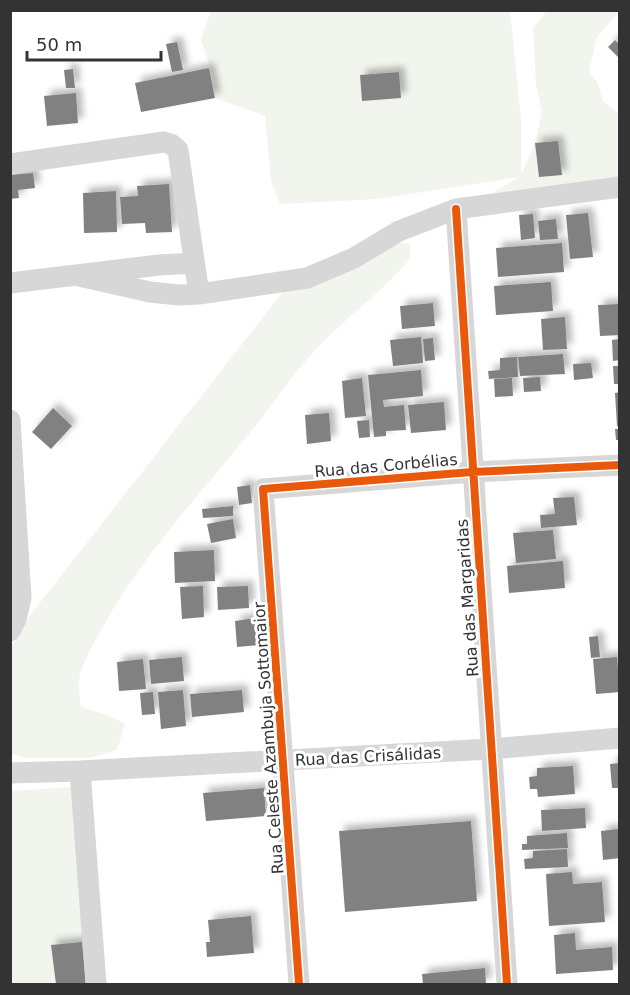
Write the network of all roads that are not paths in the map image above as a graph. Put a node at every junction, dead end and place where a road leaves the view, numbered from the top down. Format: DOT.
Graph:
graph roads {
  1 [pos="10,164"];
  2 [pos="620,187"];
  3 [pos="456,209"];
  4 [pos="194,263"];
  5 [pos="79,276"];
  6 [pos="10,284"];
  7 [pos="200,294"];
  8 [pos="10,420"];
  9 [pos="620,465"];
  10 [pos="472,472"];
  11 [pos="263,489"];
  12 [pos="10,630"];
  13 [pos="620,738"];
  14 [pos="491,749"];
  15 [pos="283,760"];
  16 [pos="80,771"];
  17 [pos="10,773"];
  18 [pos="96,984"];
  19 [pos="299,984"];
  20 [pos="507,984"];
  1 -- 4 [label="street"];
  2 -- 3 [label="street"];
  3 -- 7 [label="street"];
  3 -- 10 [label="street, Rua das Margaridas"];
  4 -- 5 [label="street"];
  4 -- 7 [label="street"];
  5 -- 6 [label="street"];
  5 -- 7 [label="street"];
  8 -- 12 [label="street"];
  9 -- 10 [label="street, Rua das Corbélias"];
  10 -- 11 [label="street, Rua das Corbélias"];
  10 -- 14 [label="street, Rua das Margaridas"];
  11 -- 15 [label="street, Rua Celeste Azambuja Sottomaior"];
  13 -- 14 [label="street, Rua das Crisálidas"];
  14 -- 15 [label="street, Rua das Crisálidas"];
  14 -- 20 [label="street, Rua das Margaridas"];
  15 -- 16 [label="street, Rua das Crisálidas"];
  15 -- 19 [label="street, Rua Celeste Azambuja Sottomaior"];
  16 -- 17 [label="street, Rua das Crisálidas"];
  16 -- 18 [label="street"];
}
